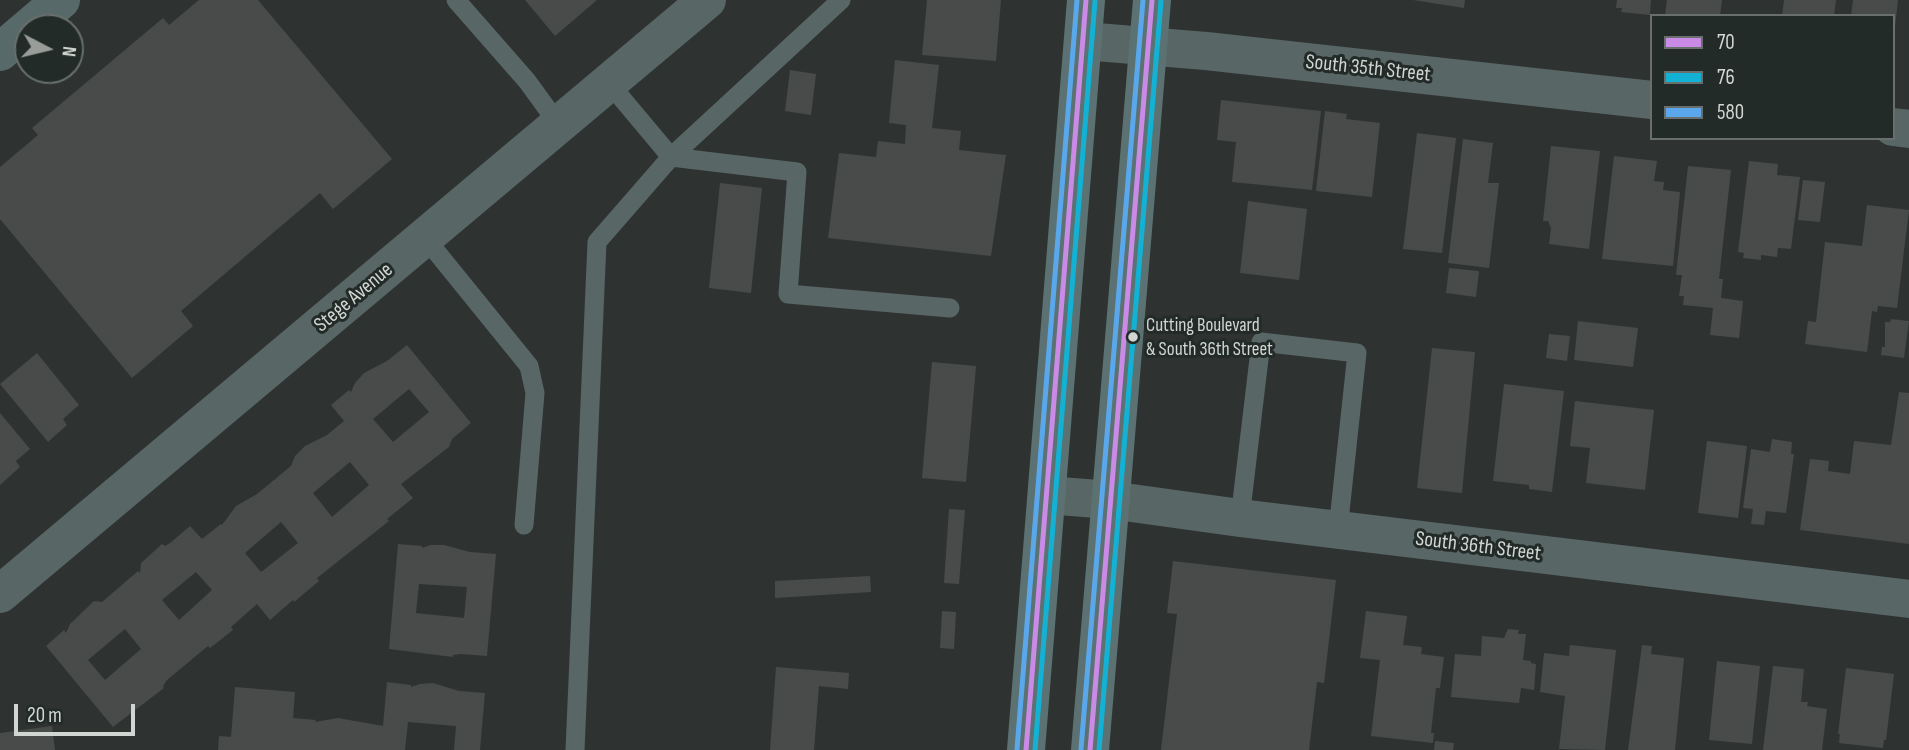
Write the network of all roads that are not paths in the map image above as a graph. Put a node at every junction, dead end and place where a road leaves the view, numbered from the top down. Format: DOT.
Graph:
graph roads {
  1 [pos="61,0"];
  2 [pos="456,0"];
  3 [pos="707,0"];
  4 [pos="841,0"];
  5 [pos="1086,0"];
  6 [pos="1152,0"];
  7 [pos="1084,41"];
  8 [pos="1148,47"];
  9 [pos="0,52"];
  10 [pos="610,83"];
  11 [pos="1650,100"];
  12 [pos="559,125"];
  13 [pos="671,156"];
  14 [pos="426,239"];
  15 [pos="950,308"];
  16 [pos="1048,495"];
  17 [pos="1110,500"];
  18 [pos="1240,518"];
  19 [pos="524,525"];
  20 [pos="1338,530"];
  21 [pos="0,594"];
  22 [pos="1909,599"];
  23 [pos="575,750"];
  24 [pos="1026,750"];
  25 [pos="1090,750"];
  1 -- 9 [label="main road"];
  2 -- 12 [label="lane"];
  3 -- 10 [label="street, Stege Avenue"];
  4 -- 13 [label="lane"];
  5 -- 7 [label="main road"];
  6 -- 8 [label="main road"];
  7 -- 8 [label="street, South 35th Street"];
  7 -- 16 [label="main road"];
  8 -- 11 [label="street, South 35th Street"];
  8 -- 17 [label="main road"];
  10 -- 12 [label="street, Stege Avenue"];
  10 -- 13 [label="lane"];
  12 -- 14 [label="street, Stege Avenue"];
  13 -- 15 [label="lane"];
  13 -- 23 [label="lane"];
  14 -- 19 [label="lane"];
  14 -- 21 [label="street, Stege Avenue"];
  16 -- 17 [label="street, South 36th Street"];
  16 -- 24 [label="main road"];
  17 -- 18 [label="street, South 36th Street"];
  17 -- 25 [label="main road"];
  18 -- 20 [label="street, South 36th Street"];
  18 -- 20 [label="lane"];
  20 -- 22 [label="street, South 36th Street"];
}
